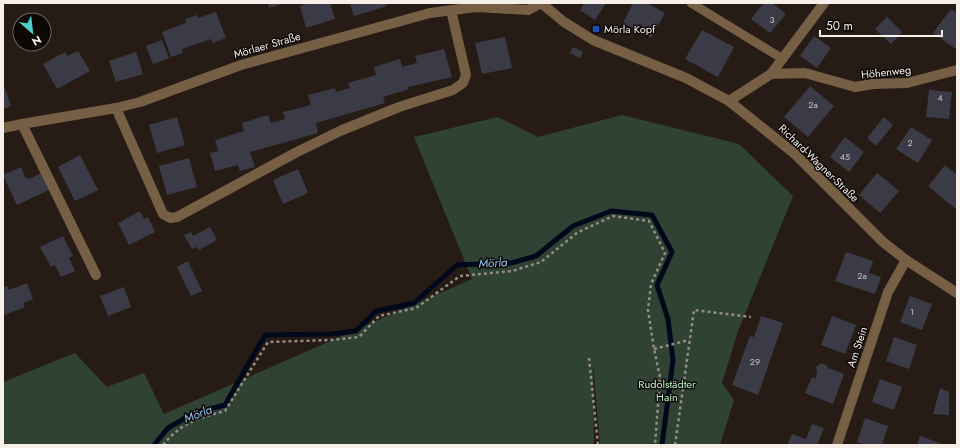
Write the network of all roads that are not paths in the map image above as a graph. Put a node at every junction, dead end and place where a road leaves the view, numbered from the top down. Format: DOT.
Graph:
graph roads {
  1 [pos="541,3"];
  2 [pos="691,3"];
  3 [pos="824,3"];
  4 [pos="451,10"];
  5 [pos="783,58"];
  6 [pos="957,70"];
  7 [pos="771,74"];
  8 [pos="729,101"];
  9 [pos="116,108"];
  10 [pos="22,124"];
  11 [pos="3,128"];
  12 [pos="906,260"];
  13 [pos="96,275"];
  14 [pos="957,293"];
  15 [pos="837,445"];
  1 -- 4 [label="street, Mörlaer Straße"];
  1 -- 8 [label="street, Richard-Wagner-Straße"];
  2 -- 5 [label="lane"];
  3 -- 5 [label="street"];
  4 -- 9 [label="street, Mörlaer Straße"];
  4 -- 9 [label="street"];
  5 -- 7 [label="street"];
  6 -- 7 [label="street, Höhenweg"];
  7 -- 8 [label="street"];
  8 -- 12 [label="street, Richard-Wagner-Straße"];
  9 -- 10 [label="street, Mörlaer Straße"];
  10 -- 11 [label="street, Mörlaer Straße"];
  10 -- 13 [label="street"];
  12 -- 14 [label="street"];
  12 -- 15 [label="street, Am Stein"];
}
